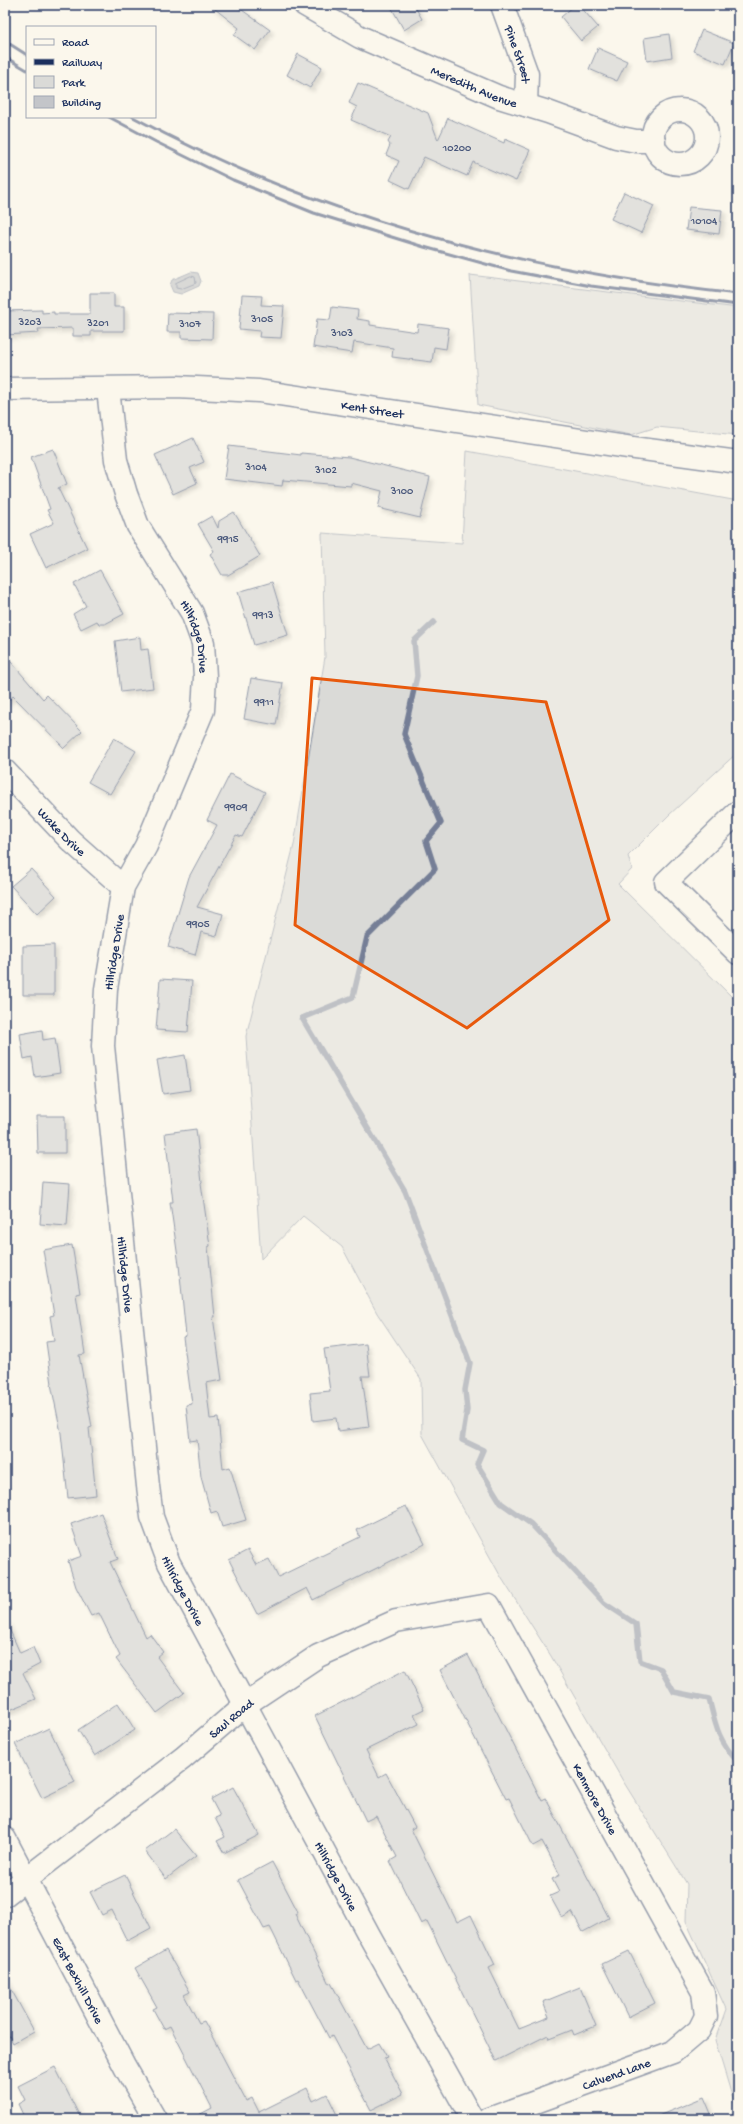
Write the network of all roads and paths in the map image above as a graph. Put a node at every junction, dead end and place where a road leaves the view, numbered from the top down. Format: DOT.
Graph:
graph roads {
  1 [pos="305,5"];
  2 [pos="502,5"];
  3 [pos="526,105"];
  4 [pos="654,141"];
  5 [pos="5,389"];
  6 [pos="108,389"];
  7 [pos="738,462"];
  8 [pos="5,772"];
  9 [pos="738,812"];
  10 [pos="123,887"];
  11 [pos="738,953"];
  12 [pos="489,1605"];
  13 [pos="246,1704"];
  14 [pos="5,1839"];
  15 [pos="25,1879"];
  16 [pos="5,1895"];
  17 [pos="703,1992"];
  18 [pos="155,2119"];
  19 [pos="472,2119"];
  20 [pos="489,2119"];
  1 -- 3 [label="street, Meredith Avenue"];
  2 -- 3 [label="street, Pine Street"];
  3 -- 4 [label="street, Meredith Avenue"];
  5 -- 6 [label="street, Kent Street"];
  6 -- 7 [label="street, Kent Street"];
  6 -- 10 [label="street, Hillridge Drive"];
  8 -- 10 [label="street, Wake Drive"];
  9 -- 11 [label="street"];
  10 -- 13 [label="street, Hillridge Drive"];
  12 -- 13 [label="street, Saul Road"];
  12 -- 17 [label="street, Kenmore Drive"];
  13 -- 15 [label="street, Saul Road"];
  13 -- 19 [label="street, Hillridge Drive"];
  14 -- 15 [label="street, East Bexhill Drive"];
  15 -- 16 [label="street, Saul Road"];
  15 -- 18 [label="street, East Bexhill Drive"];
  17 -- 20 [label="street, Calvend Lane"];
}
